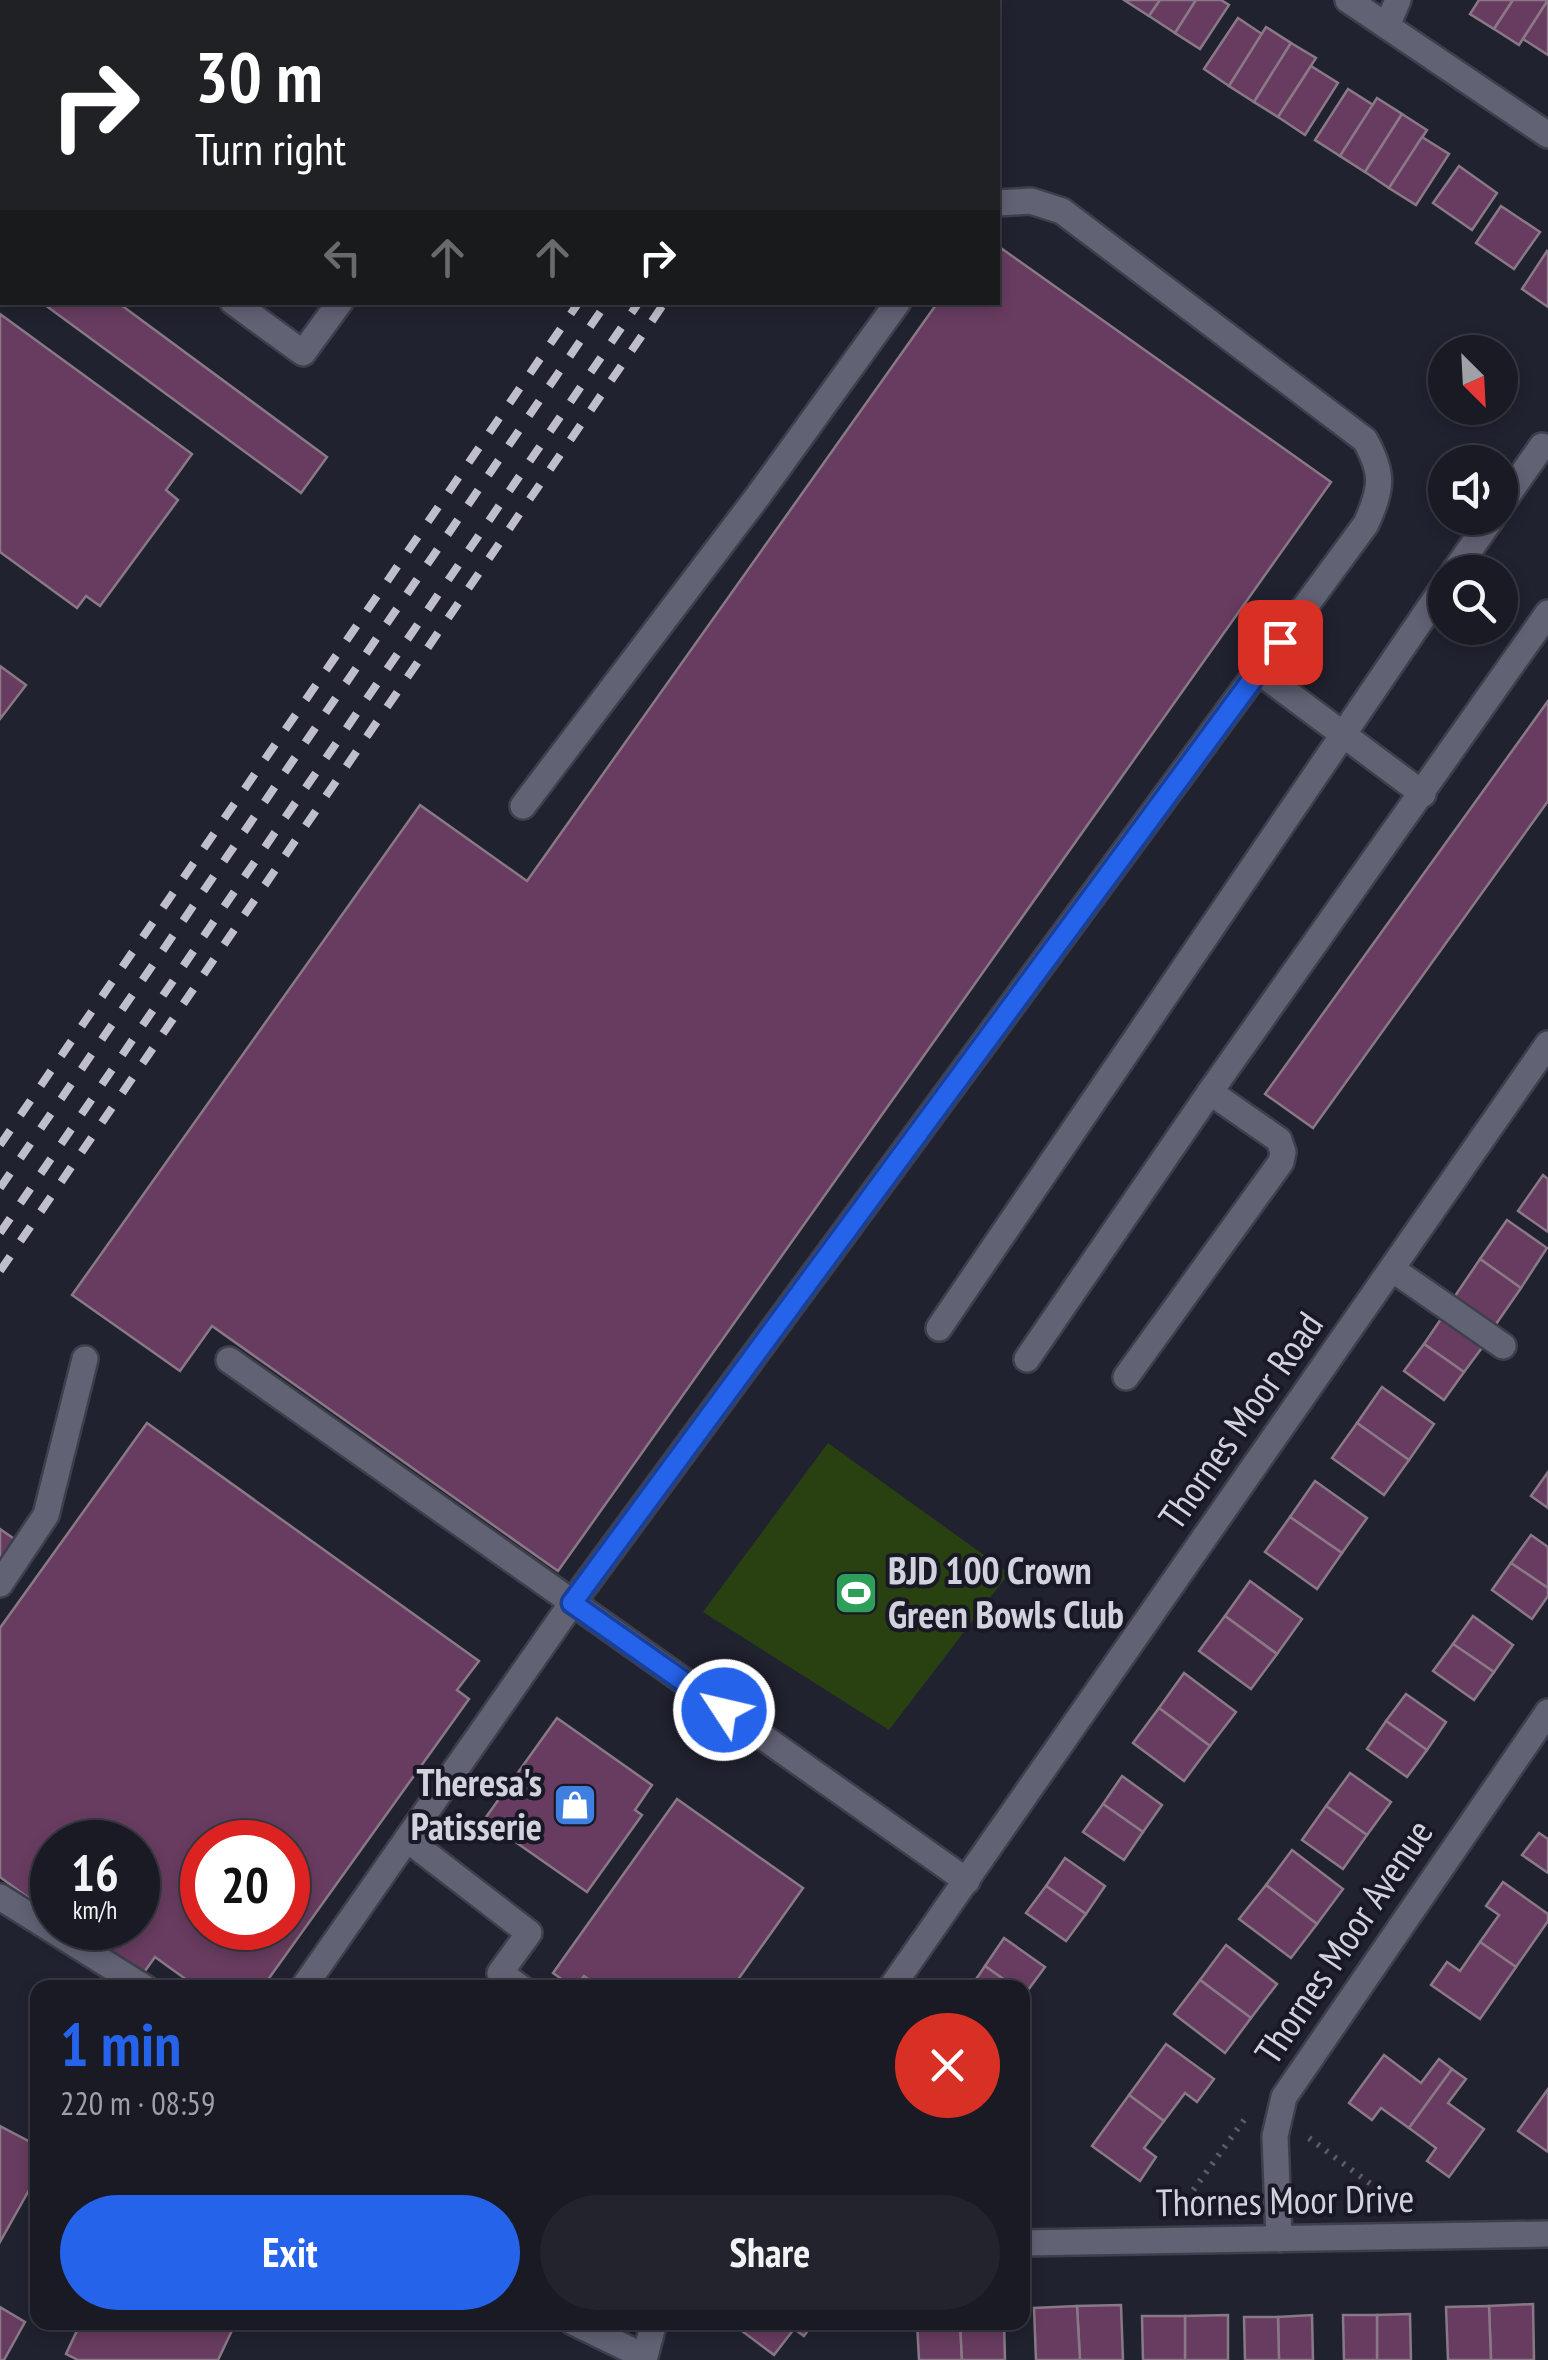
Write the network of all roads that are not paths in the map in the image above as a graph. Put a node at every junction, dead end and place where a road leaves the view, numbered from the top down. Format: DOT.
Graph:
graph roads {
  1 [pos="1348,0"];
  2 [pos="1398,0"];
  3 [pos="1387,26"];
  4 [pos="1548,135"];
  5 [pos="1000,203"];
  6 [pos="237,305"];
  7 [pos="338,305"];
  8 [pos="896,305"];
  9 [pos="1542,446"];
  10 [pos="1518,480"];
  11 [pos="1428,610"];
  12 [pos="1548,613"];
  13 [pos="1258,671"];
  14 [pos="1342,734"];
  15 [pos="1423,794"];
  16 [pos="523,806"];
  17 [pos="1548,1044"];
  18 [pos="1210,1092"];
  19 [pos="1392,1269"];
  20 [pos="939,1328"];
  21 [pos="1503,1346"];
  22 [pos="85,1359"];
  23 [pos="1027,1359"];
  24 [pos="229,1360"];
  25 [pos="1126,1376"];
  26 [pos="0,1584"];
  27 [pos="572,1603"];
  28 [pos="1548,1712"];
  29 [pos="407,1839"];
  30 [pos="967,1881"];
  31 [pos="0,1897"];
  32 [pos="132,1980"];
  33 [pos="309,1980"];
  34 [pos="510,1980"];
  35 [pos="897,1980"];
  36 [pos="1548,2234"];
  37 [pos="1279,2239"];
  38 [pos="1030,2243"];
  39 [pos="589,2330"];
  40 [pos="652,2330"];
  41 [pos="644,2358"];
  1 -- 3 [label="street"];
  2 -- 3 [label="street"];
  3 -- 4 [label="street"];
  5 -- 13 [label="street"];
  6 -- 7 [label="street"];
  8 -- 16 [label="street"];
  9 -- 10 [label="street"];
  11 -- 14 [label="street"];
  12 -- 15 [label="street"];
  13 -- 14 [label="street"];
  13 -- 27 [label="street"];
  14 -- 15 [label="street"];
  14 -- 20 [label="street"];
  15 -- 18 [label="street"];
  17 -- 19 [label="street, Thornes Moor Road"];
  18 -- 23 [label="street"];
  18 -- 25 [label="street"];
  19 -- 21 [label="street"];
  19 -- 30 [label="street, Thornes Moor Road"];
  22 -- 26 [label="street"];
  24 -- 27 [label="street"];
  27 -- 29 [label="street"];
  27 -- 30 [label="street"];
  28 -- 37 [label="street, Thornes Moor Avenue"];
  29 -- 33 [label="street"];
  29 -- 34 [label="street"];
  30 -- 35 [label="street, Thornes Moor Road"];
  31 -- 32 [label="street"];
  36 -- 37 [label="street, Thornes Moor Drive"];
  37 -- 38 [label="street, Thornes Moor Drive"];
  39 -- 41 [label="street"];
  40 -- 41 [label="street"];
}
